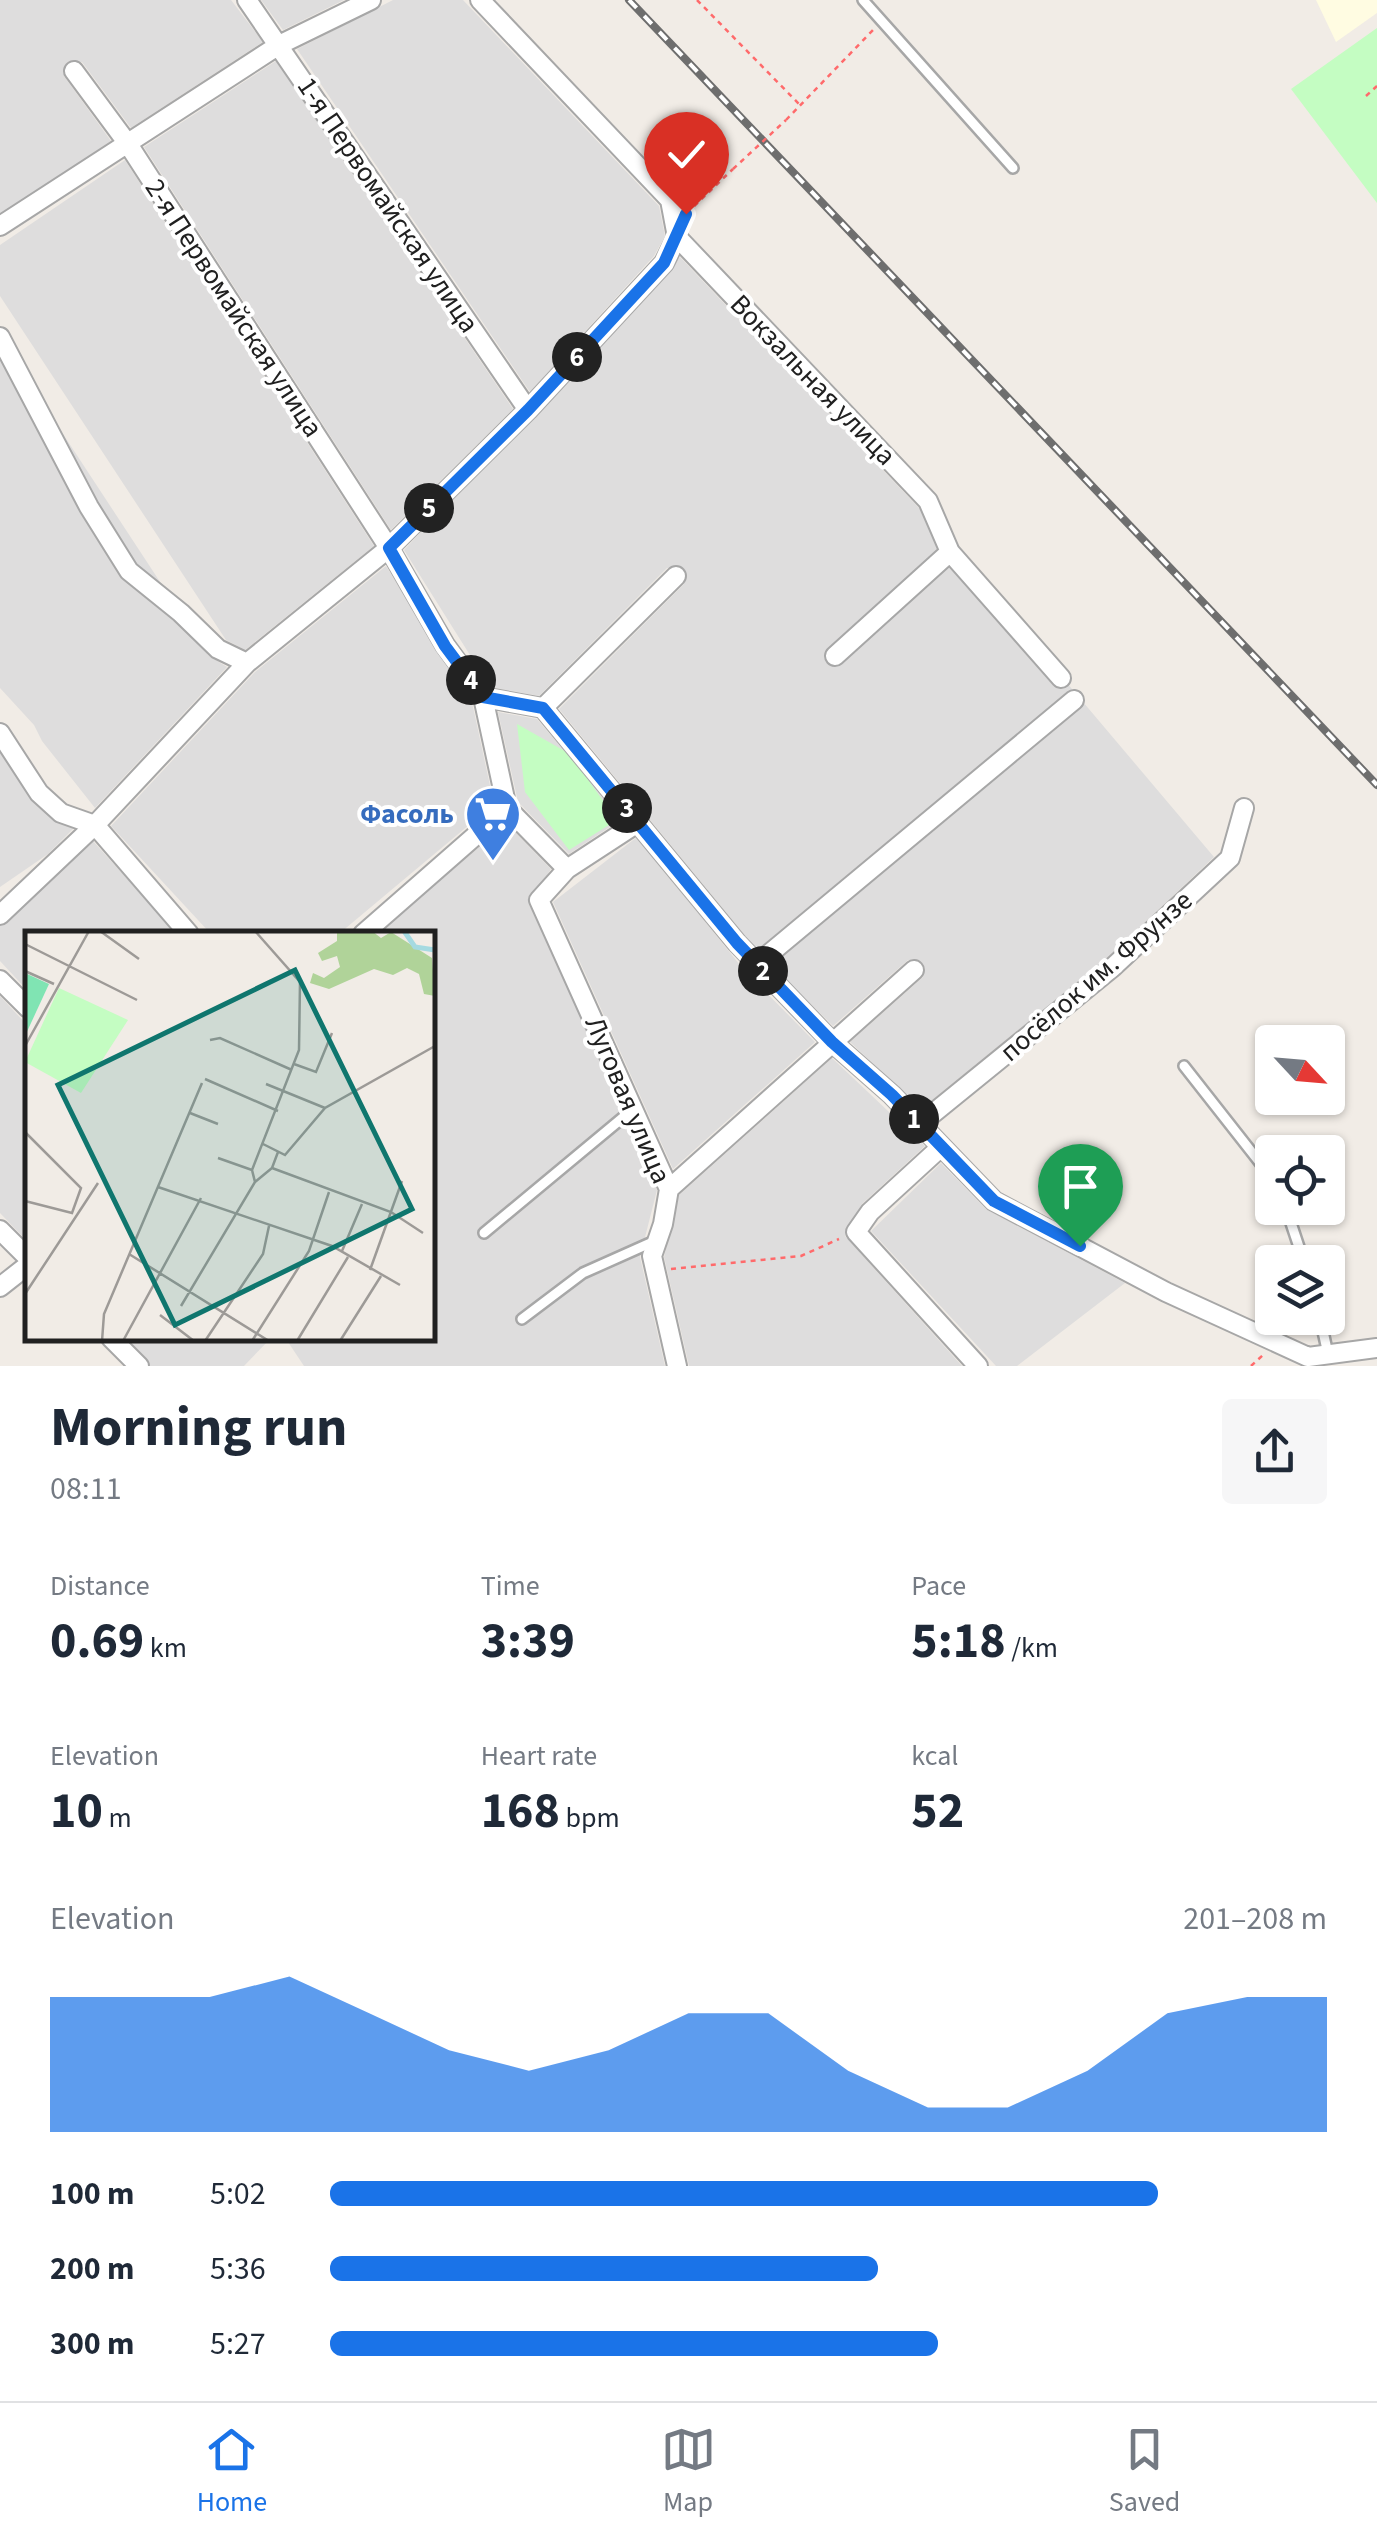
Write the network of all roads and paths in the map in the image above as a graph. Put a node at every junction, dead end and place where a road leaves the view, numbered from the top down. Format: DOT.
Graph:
graph roads {
  1 [pos="246,0"];
  2 [pos="371,0"];
  3 [pos="480,0"];
  4 [pos="698,0"];
  5 [pos="863,0"];
  6 [pos="882,21"];
  7 [pos="279,44"];
  8 [pos="74,71"];
  9 [pos="1377,86"];
  10 [pos="1366,96"];
  11 [pos="800,105"];
  12 [pos="128,144"];
  13 [pos="1013,168"];
  14 [pos="0,226"];
  15 [pos="678,237"];
  16 [pos="0,337"];
  17 [pos="528,410"];
  18 [pos="389,548"];
  19 [pos="950,552"];
  20 [pos="676,576"];
  21 [pos="835,656"];
  22 [pos="247,663"];
  23 [pos="1061,678"];
  24 [pos="483,697"];
  25 [pos="1074,700"];
  26 [pos="543,708"];
  27 [pos="0,732"];
  28 [pos="507,808"];
  29 [pos="1244,808"];
  30 [pos="640,822"];
  31 [pos="95,826"];
  32 [pos="567,869"];
  33 [pos="0,916"];
  34 [pos="186,931"];
  35 [pos="367,931"];
  36 [pos="757,964"];
  37 [pos="914,970"];
  38 [pos="0,980"];
  39 [pos="25,1005"];
  40 [pos="832,1042"];
  41 [pos="1184,1066"];
  42 [pos="634,1108"];
  43 [pos="920,1124"];
  44 [pos="941,1147"];
  45 [pos="1255,1156"];
  46 [pos="668,1189"];
  47 [pos="0,1230"];
  48 [pos="856,1232"];
  49 [pos="484,1233"];
  50 [pos="658,1240"];
  51 [pos="25,1258"];
  52 [pos="25,1264"];
  53 [pos="655,1270"];
  54 [pos="0,1286"];
  55 [pos="522,1319"];
  56 [pos="1324,1335"];
  57 [pos="113,1341"];
  58 [pos="1377,1348"];
  59 [pos="1328,1354"];
  60 [pos="139,1366"];
  61 [pos="677,1366"];
  62 [pos="978,1366"];
  1 -- 7 [label="street, 1-я Первомайская улица"];
  2 -- 7 [label="street"];
  3 -- 15 [label="street, Вокзальная улица"];
  4 -- 11 [label="path"];
  5 -- 6 [label="lane"];
  6 -- 11 [label="path"];
  6 -- 13 [label="lane"];
  7 -- 12 [label="street"];
  7 -- 17 [label="street, 1-я Первомайская улица"];
  8 -- 12 [label="street, 2-я Первомайская улица"];
  9 -- 10 [label="path"];
  11 -- 15 [label="path, bridge"];
  12 -- 14 [label="street"];
  12 -- 18 [label="street, 2-я Первомайская улица"];
  15 -- 17 [label="street"];
  15 -- 19 [label="street, Вокзальная улица"];
  16 -- 22 [label="street"];
  17 -- 18 [label="street"];
  18 -- 22 [label="street"];
  18 -- 24 [label="street, 2-я Первомайская улица"];
  19 -- 21 [label="street"];
  19 -- 23 [label="street, Вокзальная улица"];
  20 -- 26 [label="street"];
  22 -- 31 [label="street"];
  24 -- 26 [label="street"];
  24 -- 28 [label="street"];
  25 -- 36 [label="street"];
  26 -- 30 [label="street"];
  27 -- 31 [label="street"];
  28 -- 32 [label="street"];
  28 -- 35 [label="street"];
  29 -- 43 [label="street, посёлок им. Фрунзе"];
  30 -- 32 [label="street"];
  30 -- 36 [label="street"];
  31 -- 33 [label="street"];
  31 -- 34 [label="street"];
  32 -- 42 [label="street, Луговая улица"];
  36 -- 40 [label="street"];
  37 -- 40 [label="street"];
  38 -- 39 [label="street"];
  40 -- 43 [label="street"];
  40 -- 46 [label="street"];
  41 -- 45 [label="lane"];
  42 -- 46 [label="street, Луговая улица"];
  42 -- 49 [label="lane"];
  43 -- 44 [label="street"];
  44 -- 48 [label="street"];
  44 -- 59 [label="street"];
  46 -- 50 [label="street, Луговая улица"];
  47 -- 51 [label="street"];
  48 -- 53 [label="path"];
  48 -- 62 [label="street"];
  50 -- 53 [label="street, Луговая улица"];
  50 -- 55 [label="lane"];
  52 -- 54 [label="street"];
  53 -- 61 [label="street, Луговая улица"];
  56 -- 59 [label="lane"];
  57 -- 60 [label="street"];
  58 -- 59 [label="street"];
}
